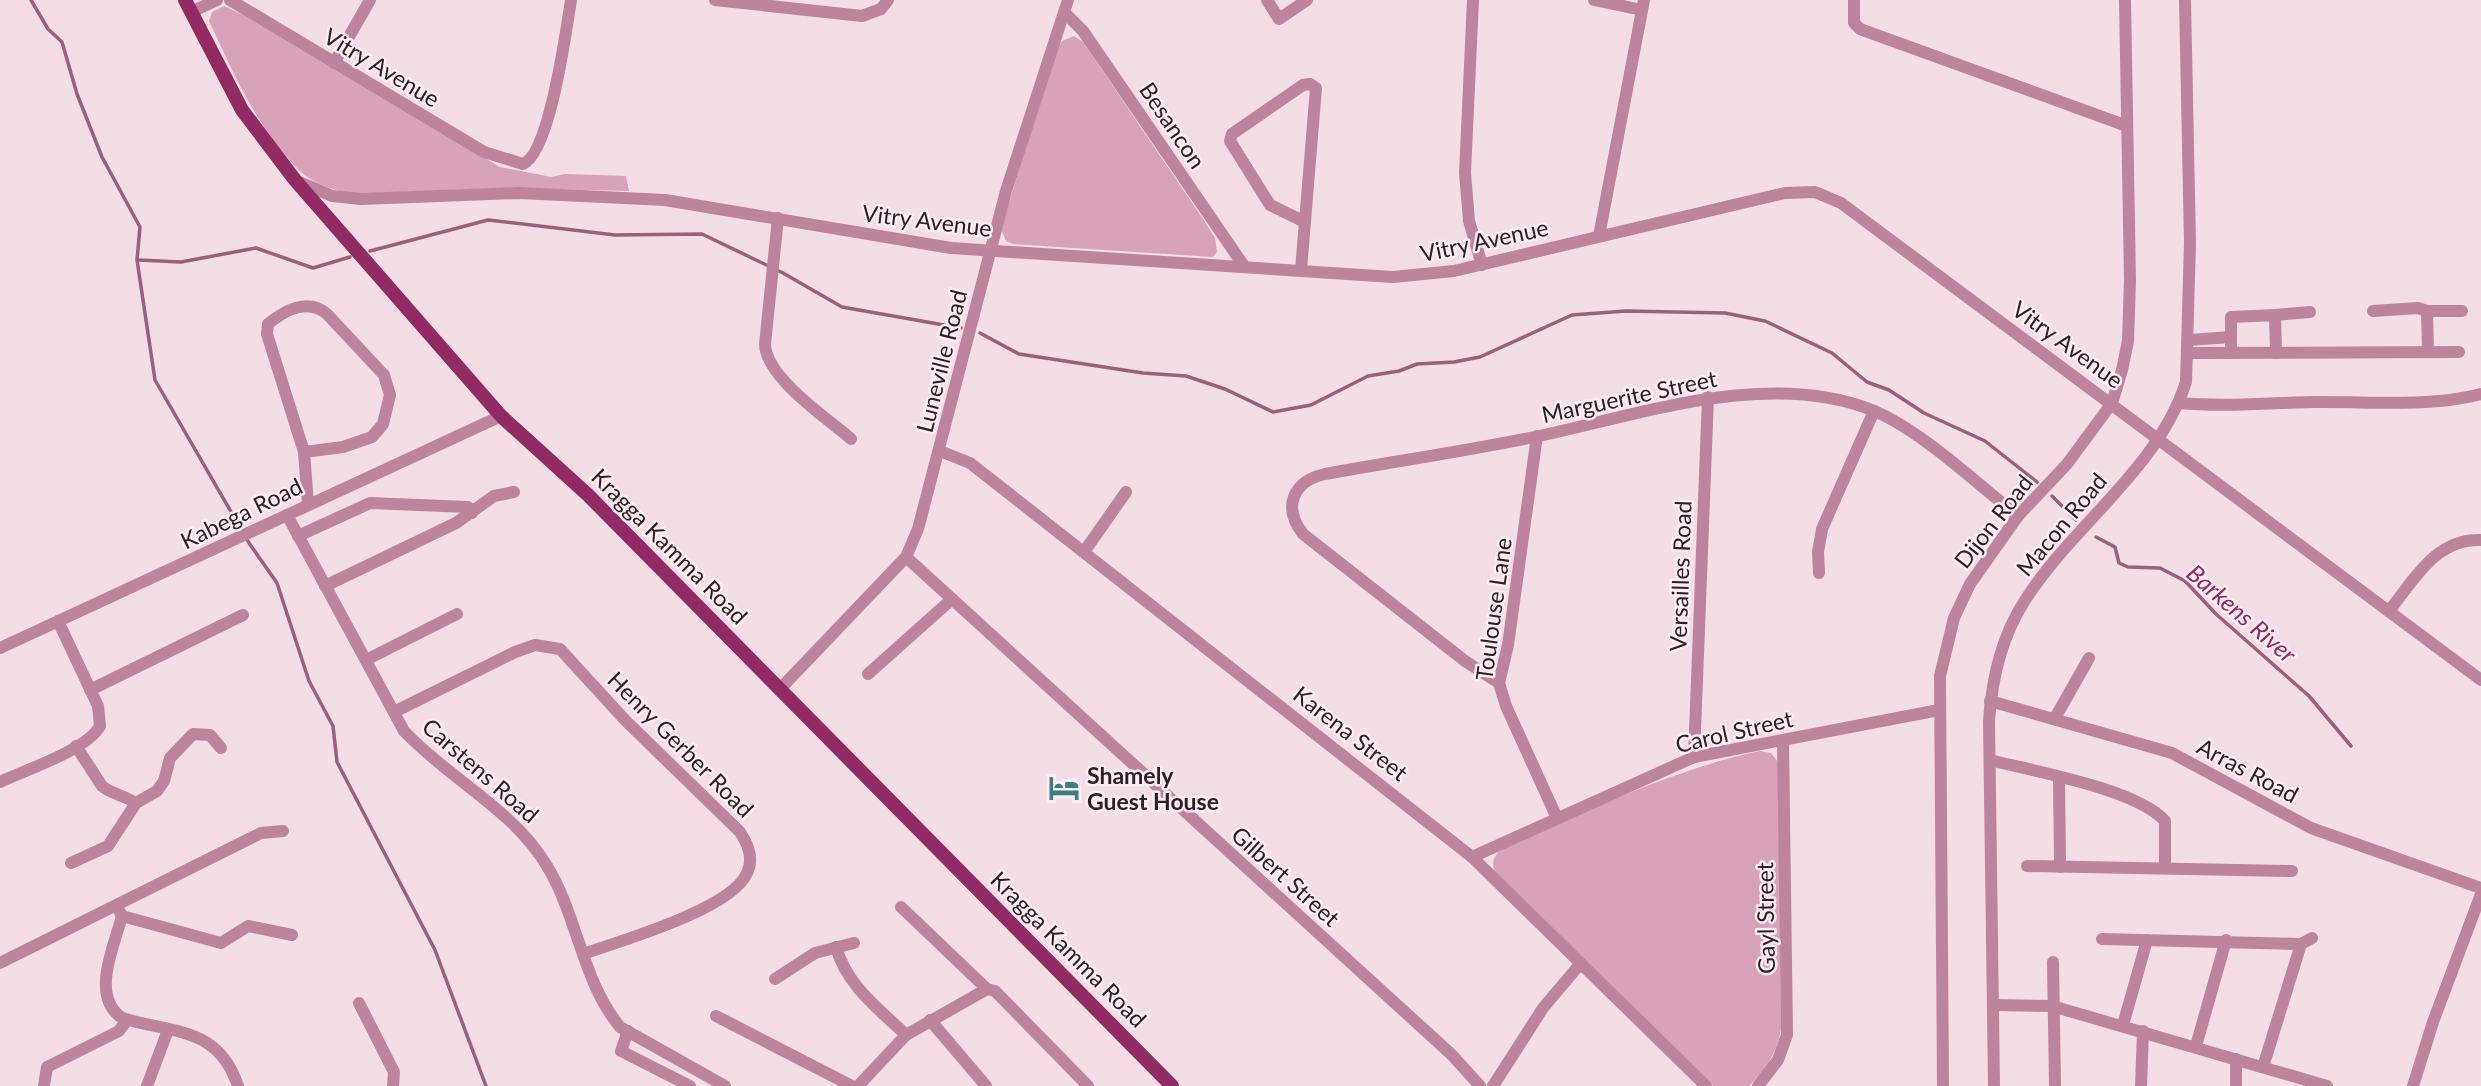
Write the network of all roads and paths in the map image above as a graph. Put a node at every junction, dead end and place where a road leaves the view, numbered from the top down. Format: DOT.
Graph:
graph roads {
  1 [pos="217,0"];
  2 [pos="230,0"];
  3 [pos="370,0"];
  4 [pos="571,0"];
  5 [pos="715,0"];
  6 [pos="888,0"];
  7 [pos="1267,0"];
  8 [pos="1307,0"];
  9 [pos="1473,0"];
  10 [pos="1594,0"];
  11 [pos="1854,0"];
  12 [pos="2125,0"];
  13 [pos="2185,0"];
  14 [pos="1643,5"];
  15 [pos="188,6"];
  16 [pos="1066,6"];
  17 [pos="334,63"];
  18 [pos="2127,126"];
  19 [pos="295,180"];
  20 [pos="778,218"];
  21 [pos="1305,222"];
  22 [pos="1599,236"];
  23 [pos="989,251"];
  24 [pos="1482,265"];
  25 [pos="1244,266"];
  26 [pos="1301,270"];
  27 [pos="2373,311"];
  28 [pos="2427,311"];
  29 [pos="2462,311"];
  30 [pos="2310,312"];
  31 [pos="2274,315"];
  32 [pos="2231,337"];
  33 [pos="2189,346"];
  34 [pos="2428,352"];
  35 [pos="2459,352"];
  36 [pos="2231,353"];
  37 [pos="2276,353"];
  38 [pos="2481,394"];
  39 [pos="1708,397"];
  40 [pos="2112,403"];
  41 [pos="2179,403"];
  42 [pos="1874,411"];
  43 [pos="501,416"];
  44 [pos="1538,436"];
  45 [pos="851,439"];
  46 [pos="2159,439"];
  47 [pos="304,452"];
  48 [pos="940,452"];
  49 [pos="514,492"];
  50 [pos="1126,492"];
  51 [pos="308,504"];
  52 [pos="472,513"];
  53 [pos="2018,516"];
  54 [pos="282,518"];
  55 [pos="298,536"];
  56 [pos="2481,540"];
  57 [pos="1084,552"];
  58 [pos="906,557"];
  59 [pos="1819,573"];
  60 [pos="325,586"];
  61 [pos="952,599"];
  62 [pos="2389,611"];
  63 [pos="457,614"];
  64 [pos="243,615"];
  65 [pos="58,621"];
  66 [pos="0,648"];
  67 [pos="2089,658"];
  68 [pos="366,660"];
  69 [pos="868,674"];
  70 [pos="2481,680"];
  71 [pos="1499,683"];
  72 [pos="780,689"];
  73 [pos="90,690"];
  74 [pos="1990,701"];
  75 [pos="1939,710"];
  76 [pos="394,712"];
  77 [pos="2055,718"];
  78 [pos="1783,740"];
  79 [pos="76,746"];
  80 [pos="221,748"];
  81 [pos="1694,757"];
  82 [pos="1990,760"];
  83 [pos="2059,778"];
  84 [pos="0,782"];
  85 [pos="136,803"];
  86 [pos="1557,818"];
  87 [pos="283,831"];
  88 [pos="1472,857"];
  89 [pos="71,863"];
  90 [pos="2027,866"];
  91 [pos="2060,867"];
  92 [pos="2165,868"];
  93 [pos="2292,871"];
  94 [pos="2481,888"];
  95 [pos="2481,894"];
  96 [pos="901,907"];
  97 [pos="119,911"];
  98 [pos="292,935"];
  99 [pos="2102,939"];
  100 [pos="2147,940"];
  101 [pos="2227,940"];
  102 [pos="854,943"];
  103 [pos="836,947"];
  104 [pos="583,954"];
  105 [pos="2053,962"];
  106 [pos="0,963"];
  107 [pos="1581,963"];
  108 [pos="775,979"];
  109 [pos="987,989"];
  110 [pos="359,1003"];
  111 [pos="1993,1005"];
  112 [pos="2052,1006"];
  113 [pos="716,1016"];
  114 [pos="127,1020"];
  115 [pos="930,1020"];
  116 [pos="2123,1026"];
  117 [pos="168,1030"];
  118 [pos="628,1031"];
  119 [pos="2143,1031"];
  120 [pos="906,1035"];
  121 [pos="2196,1046"];
  122 [pos="2236,1059"];
  123 [pos="2263,1067"];
  124 [pos="686,1085"];
  125 [pos="44,1086"];
  126 [pos="147,1086"];
  127 [pos="238,1086"];
  128 [pos="393,1086"];
  129 [pos="725,1086"];
  130 [pos="852,1086"];
  131 [pos="858,1086"];
  132 [pos="986,1086"];
  133 [pos="1088,1086"];
  134 [pos="1172,1086"];
  135 [pos="1480,1086"];
  136 [pos="1493,1086"];
  137 [pos="1706,1086"];
  138 [pos="1758,1086"];
  139 [pos="1943,1086"];
  140 [pos="1994,1086"];
  141 [pos="2055,1086"];
  142 [pos="2141,1086"];
  143 [pos="2236,1086"];
  144 [pos="2327,1086"];
  145 [pos="2413,1086"];
  1 -- 15 [label="street"];
  2 -- 17 [label="street, Vitry Avenue"];
  3 -- 17 [label="street"];
  4 -- 17 [label="street, Vitry Avenue"];
  5 -- 6 [label="street"];
  7 -- 8 [label="street"];
  9 -- 24 [label="street"];
  10 -- 14 [label="street"];
  11 -- 18 [label="street"];
  12 -- 18 [label="street, Dijon Road"];
  13 -- 33 [label="street, Macon Road"];
  14 -- 22 [label="street"];
  15 -- 19 [label="main road, Kragga Kamma Road"];
  16 -- 23 [label="street, Luneville Road"];
  16 -- 25 [label="street, Besancon"];
  18 -- 40 [label="street, Dijon Road"];
  19 -- 20 [label="street, Vitry Avenue"];
  19 -- 43 [label="main road, Kragga Kamma Road"];
  20 -- 23 [label="street, Vitry Avenue"];
  20 -- 45 [label="street"];
  21 -- 21 [label="street"];
  21 -- 26 [label="street"];
  22 -- 24 [label="street, Vitry Avenue"];
  22 -- 40 [label="street, Vitry Avenue"];
  23 -- 25 [label="street, Vitry Avenue"];
  23 -- 48 [label="street, Luneville Road"];
  24 -- 26 [label="street, Vitry Avenue"];
  25 -- 26 [label="street, Vitry Avenue"];
  27 -- 28 [label="street"];
  28 -- 29 [label="street"];
  28 -- 34 [label="street"];
  30 -- 31 [label="street"];
  31 -- 32 [label="street"];
  31 -- 37 [label="street"];
  32 -- 33 [label="street"];
  32 -- 36 [label="street"];
  33 -- 36 [label="street"];
  33 -- 41 [label="street, Macon Road"];
  34 -- 35 [label="street"];
  34 -- 37 [label="street"];
  36 -- 37 [label="street"];
  38 -- 41 [label="street"];
  39 -- 42 [label="street, Marguerite Street"];
  39 -- 44 [label="street, Marguerite Street"];
  39 -- 81 [label="street, Versailles Road"];
  40 -- 46 [label="street, Vitry Avenue"];
  40 -- 53 [label="street, Dijon Road"];
  41 -- 46 [label="street, Macon Road"];
  42 -- 53 [label="street, Marguerite Street"];
  42 -- 59 [label="street"];
  43 -- 51 [label="street, Kabega Road"];
  43 -- 72 [label="main road, Kragga Kamma Road"];
  44 -- 71 [label="street, Toulouse Lane"];
  44 -- 71 [label="street, Marguerite Street"];
  46 -- 62 [label="street, Vitry Avenue"];
  46 -- 74 [label="street, Macon Road"];
  47 -- 47 [label="street"];
  47 -- 51 [label="street"];
  48 -- 57 [label="street, Karena Street"];
  48 -- 58 [label="street, Luneville Road"];
  49 -- 52 [label="street"];
  50 -- 57 [label="street"];
  51 -- 54 [label="street, Kabega Road"];
  52 -- 55 [label="street"];
  52 -- 60 [label="street"];
  53 -- 75 [label="street, Dijon Road"];
  54 -- 55 [label="street, Carstens Road"];
  54 -- 65 [label="street, Kabega Road"];
  55 -- 60 [label="street, Carstens Road"];
  56 -- 62 [label="street"];
  57 -- 88 [label="street, Karena Street"];
  58 -- 61 [label="street, Gilbert Street"];
  58 -- 72 [label="street, Luneville Road"];
  60 -- 68 [label="street, Carstens Road"];
  61 -- 69 [label="street"];
  61 -- 135 [label="street, Gilbert Street"];
  62 -- 70 [label="street, Vitry Avenue"];
  63 -- 68 [label="street"];
  64 -- 73 [label="street"];
  65 -- 66 [label="street, Kabega Road"];
  65 -- 73 [label="street"];
  67 -- 77 [label="street"];
  68 -- 76 [label="street, Carstens Road"];
  71 -- 86 [label="street, Toulouse Lane"];
  72 -- 134 [label="main road, Kragga Kamma Road"];
  73 -- 79 [label="street"];
  74 -- 77 [label="street, Arras Road"];
  74 -- 82 [label="street, Macon Road"];
  75 -- 78 [label="street, Carol Street"];
  75 -- 139 [label="street, Dijon Road"];
  76 -- 104 [label="street, Carstens Road"];
  76 -- 104 [label="street, Henry Gerber Road"];
  77 -- 94 [label="street, Arras Road"];
  78 -- 81 [label="street, Carol Street"];
  78 -- 138 [label="street, Gayl Street"];
  79 -- 84 [label="street"];
  79 -- 85 [label="street"];
  80 -- 85 [label="street"];
  81 -- 86 [label="street, Carol Street"];
  82 -- 83 [label="street"];
  82 -- 111 [label="street, Macon Road"];
  83 -- 91 [label="street"];
  83 -- 92 [label="street"];
  85 -- 89 [label="street"];
  86 -- 88 [label="street, Carol Street"];
  87 -- 97 [label="street"];
  88 -- 107 [label="street, Karena Street"];
  90 -- 91 [label="street"];
  91 -- 92 [label="street"];
  92 -- 93 [label="street"];
  95 -- 145 [label="street"];
  96 -- 109 [label="street"];
  97 -- 98 [label="street"];
  97 -- 106 [label="street"];
  97 -- 114 [label="street"];
  99 -- 100 [label="street"];
  100 -- 101 [label="street"];
  100 -- 116 [label="street"];
  101 -- 121 [label="street"];
  101 -- 123 [label="street"];
  102 -- 103 [label="street"];
  103 -- 108 [label="street"];
  103 -- 120 [label="street"];
  104 -- 118 [label="street, Carstens Road"];
  105 -- 112 [label="street"];
  107 -- 136 [label="street"];
  107 -- 137 [label="street, Karena Street"];
  109 -- 115 [label="street"];
  109 -- 133 [label="street"];
  110 -- 128 [label="street"];
  111 -- 112 [label="street"];
  111 -- 140 [label="street, Macon Road"];
  112 -- 116 [label="street"];
  112 -- 141 [label="street"];
  113 -- 130 [label="street"];
  114 -- 117 [label="street"];
  114 -- 125 [label="street"];
  115 -- 120 [label="street"];
  115 -- 132 [label="street"];
  116 -- 119 [label="street"];
  117 -- 126 [label="street"];
  117 -- 127 [label="street"];
  118 -- 124 [label="street"];
  118 -- 129 [label="street, Carstens Road"];
  119 -- 121 [label="street"];
  119 -- 142 [label="street"];
  120 -- 131 [label="street"];
  121 -- 122 [label="street"];
  122 -- 123 [label="street"];
  122 -- 143 [label="street"];
  123 -- 144 [label="street"];
}
